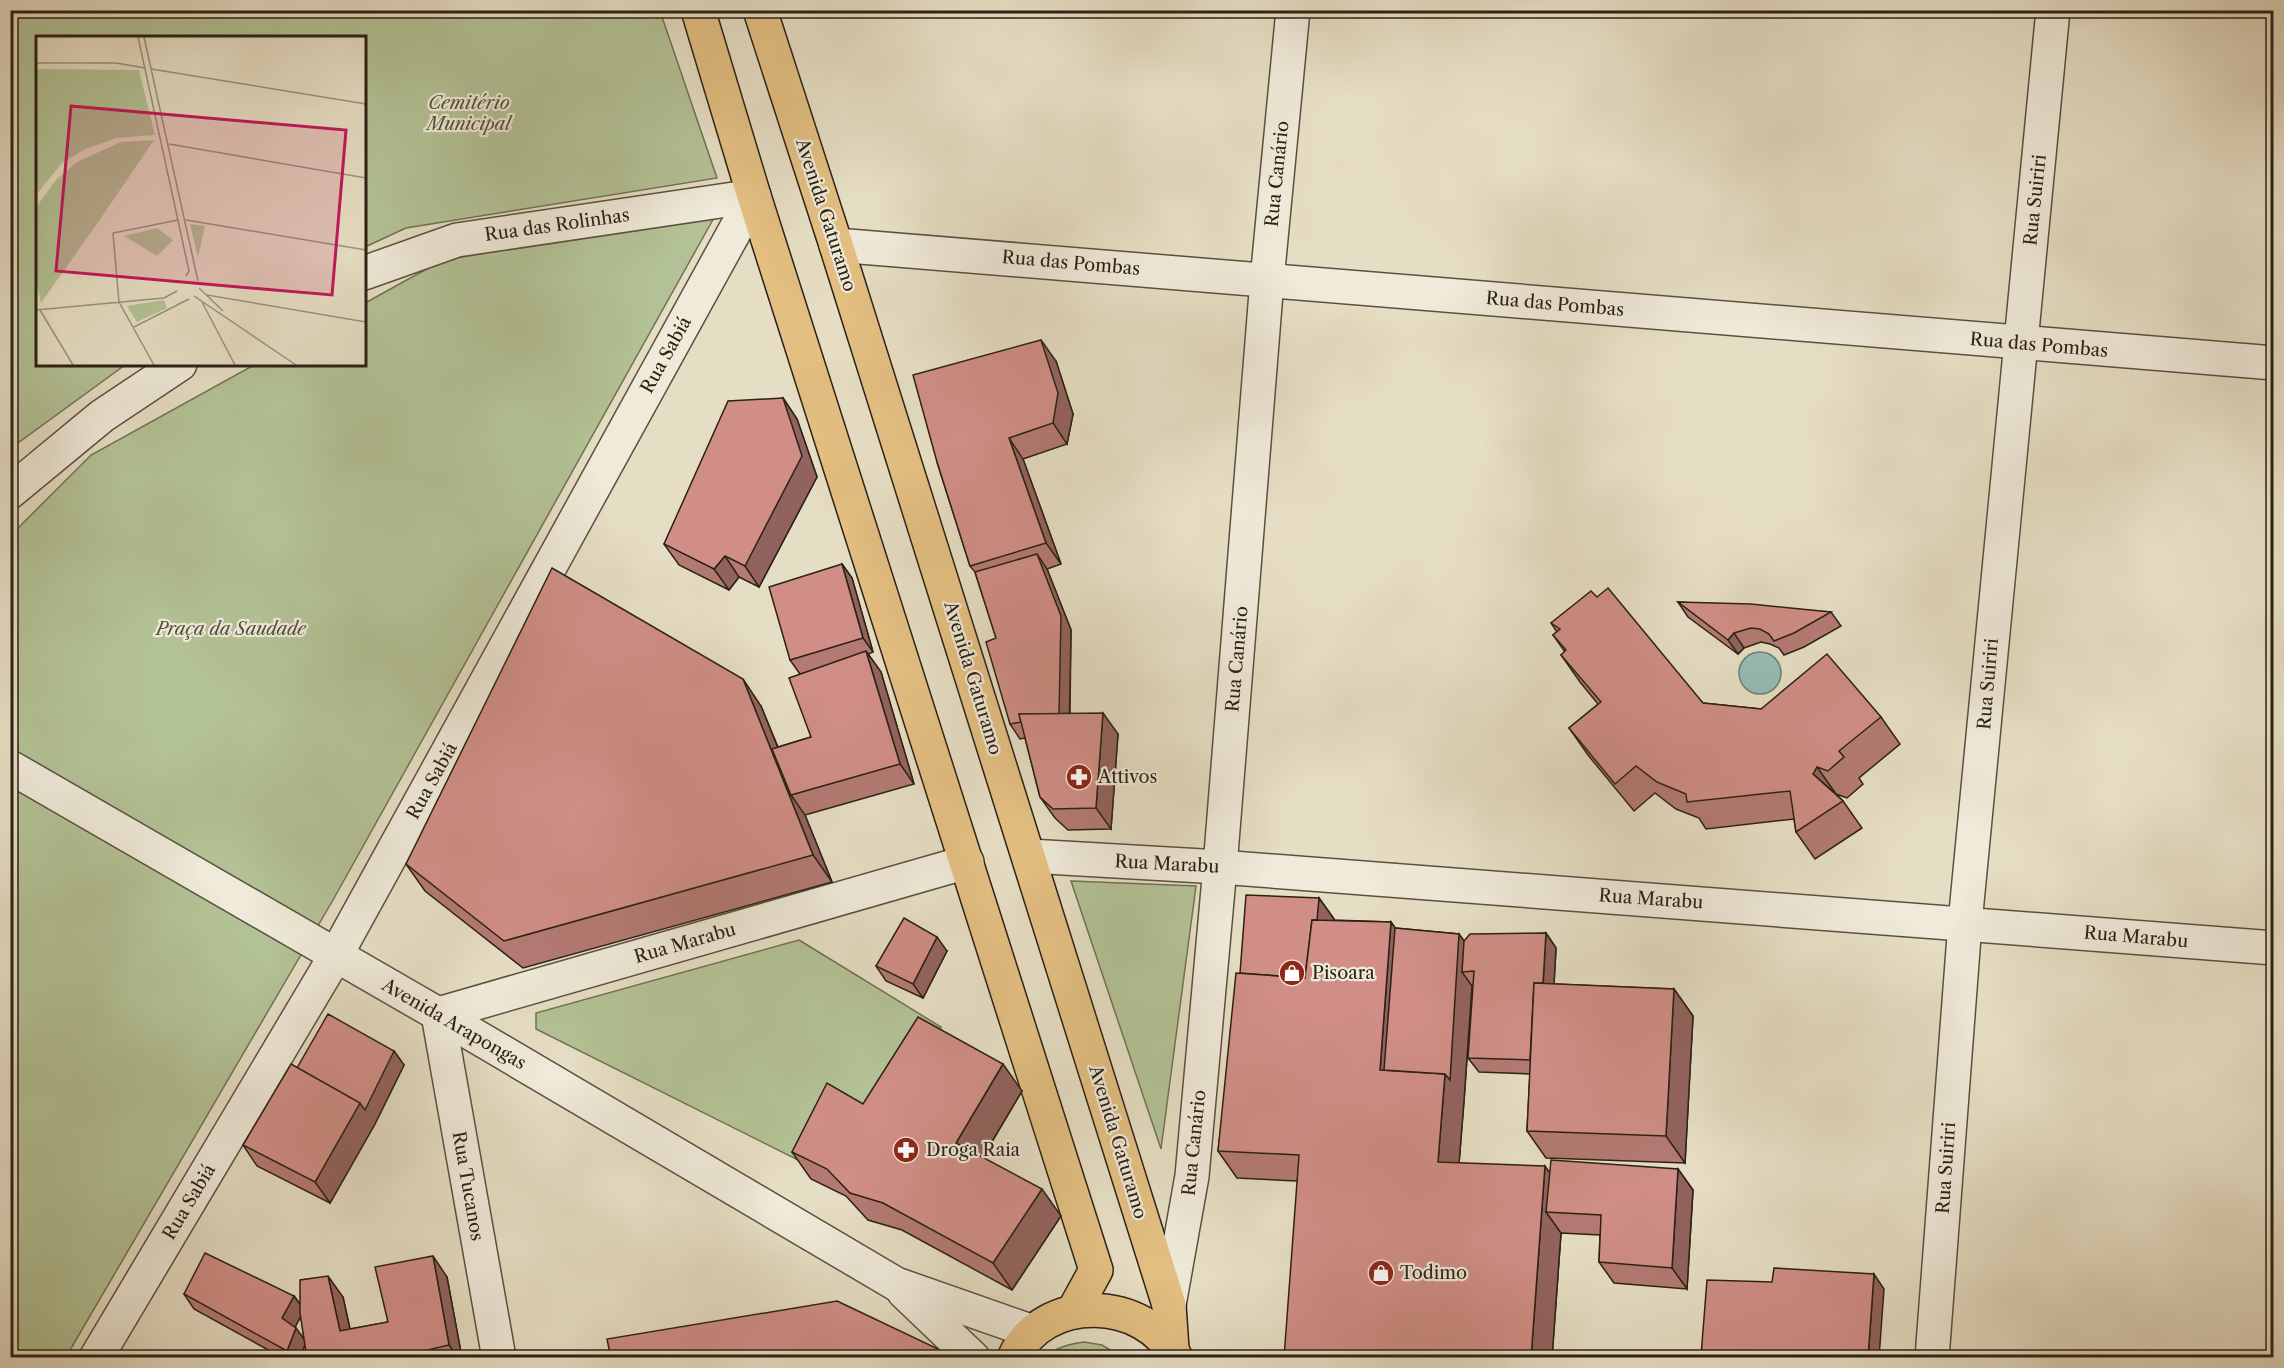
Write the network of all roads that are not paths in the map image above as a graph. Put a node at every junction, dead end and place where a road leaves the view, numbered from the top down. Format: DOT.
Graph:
graph roads {
  1 [pos="698,10"];
  2 [pos="760,10"];
  3 [pos="1293,10"];
  4 [pos="2053,10"];
  5 [pos="754,196"];
  6 [pos="836,245"];
  7 [pos="366,272"];
  8 [pos="1267,280"];
  9 [pos="2021,343"];
  10 [pos="2274,363"];
  11 [pos="177,366"];
  12 [pos="10,492"];
  13 [pos="10,767"];
  14 [pos="1029,856"];
  15 [pos="967,862"];
  16 [pos="1220,867"];
  17 [pos="1965,923"];
  18 [pos="2274,948"];
  19 [pos="336,955"];
  20 [pos="438,1014"];
  21 [pos="896,1284"];
  22 [pos="1169,1305"];
  23 [pos="1073,1312"];
  24 [pos="1024,1345"];
  25 [pos="1174,1353"];
  26 [pos="96,1358"];
  27 [pos="499,1358"];
  28 [pos="973,1358"];
  29 [pos="1932,1358"];
  1 -- 5 [label="main road"];
  2 -- 6 [label="main road, Avenida Gaturamo"];
  3 -- 8 [label="street, Rua Canário"];
  4 -- 9 [label="street, Rua Suiriri"];
  5 -- 7 [label="street, Rua das Rolinhas"];
  5 -- 15 [label="main road"];
  5 -- 19 [label="street, Rua Sabiá"];
  6 -- 8 [label="street, Rua das Pombas"];
  6 -- 14 [label="main road, Avenida Gaturamo"];
  8 -- 9 [label="street, Rua das Pombas"];
  8 -- 16 [label="street, Rua Canário"];
  9 -- 10 [label="street, Rua das Pombas"];
  9 -- 17 [label="street, Rua Suiriri"];
  11 -- 12 [label="street"];
  13 -- 19 [label="street, Avenida Arapongas"];
  14 -- 16 [label="street, Rua Marabu"];
  14 -- 22 [label="main road, Avenida Gaturamo"];
  15 -- 20 [label="street, Rua Marabu"];
  15 -- 23 [label="main road"];
  16 -- 17 [label="street, Rua Marabu"];
  16 -- 22 [label="street, Rua Canário"];
  17 -- 18 [label="street, Rua Marabu"];
  17 -- 29 [label="street, Rua Suiriri"];
  19 -- 20 [label="street, Avenida Arapongas"];
  19 -- 26 [label="street, Rua Sabiá"];
  20 -- 21 [label="street, Avenida Arapongas"];
  20 -- 27 [label="street, Rua Tucanos"];
  21 -- 24 [label="street, Avenida Arapongas"];
  21 -- 28 [label="street, Avenida Arapongas"];
  22 -- 25 [label="main road, Avenida Gaturamo"];
  23 -- 24 [label="main road"];
  23 -- 25 [label="main road"];
}
